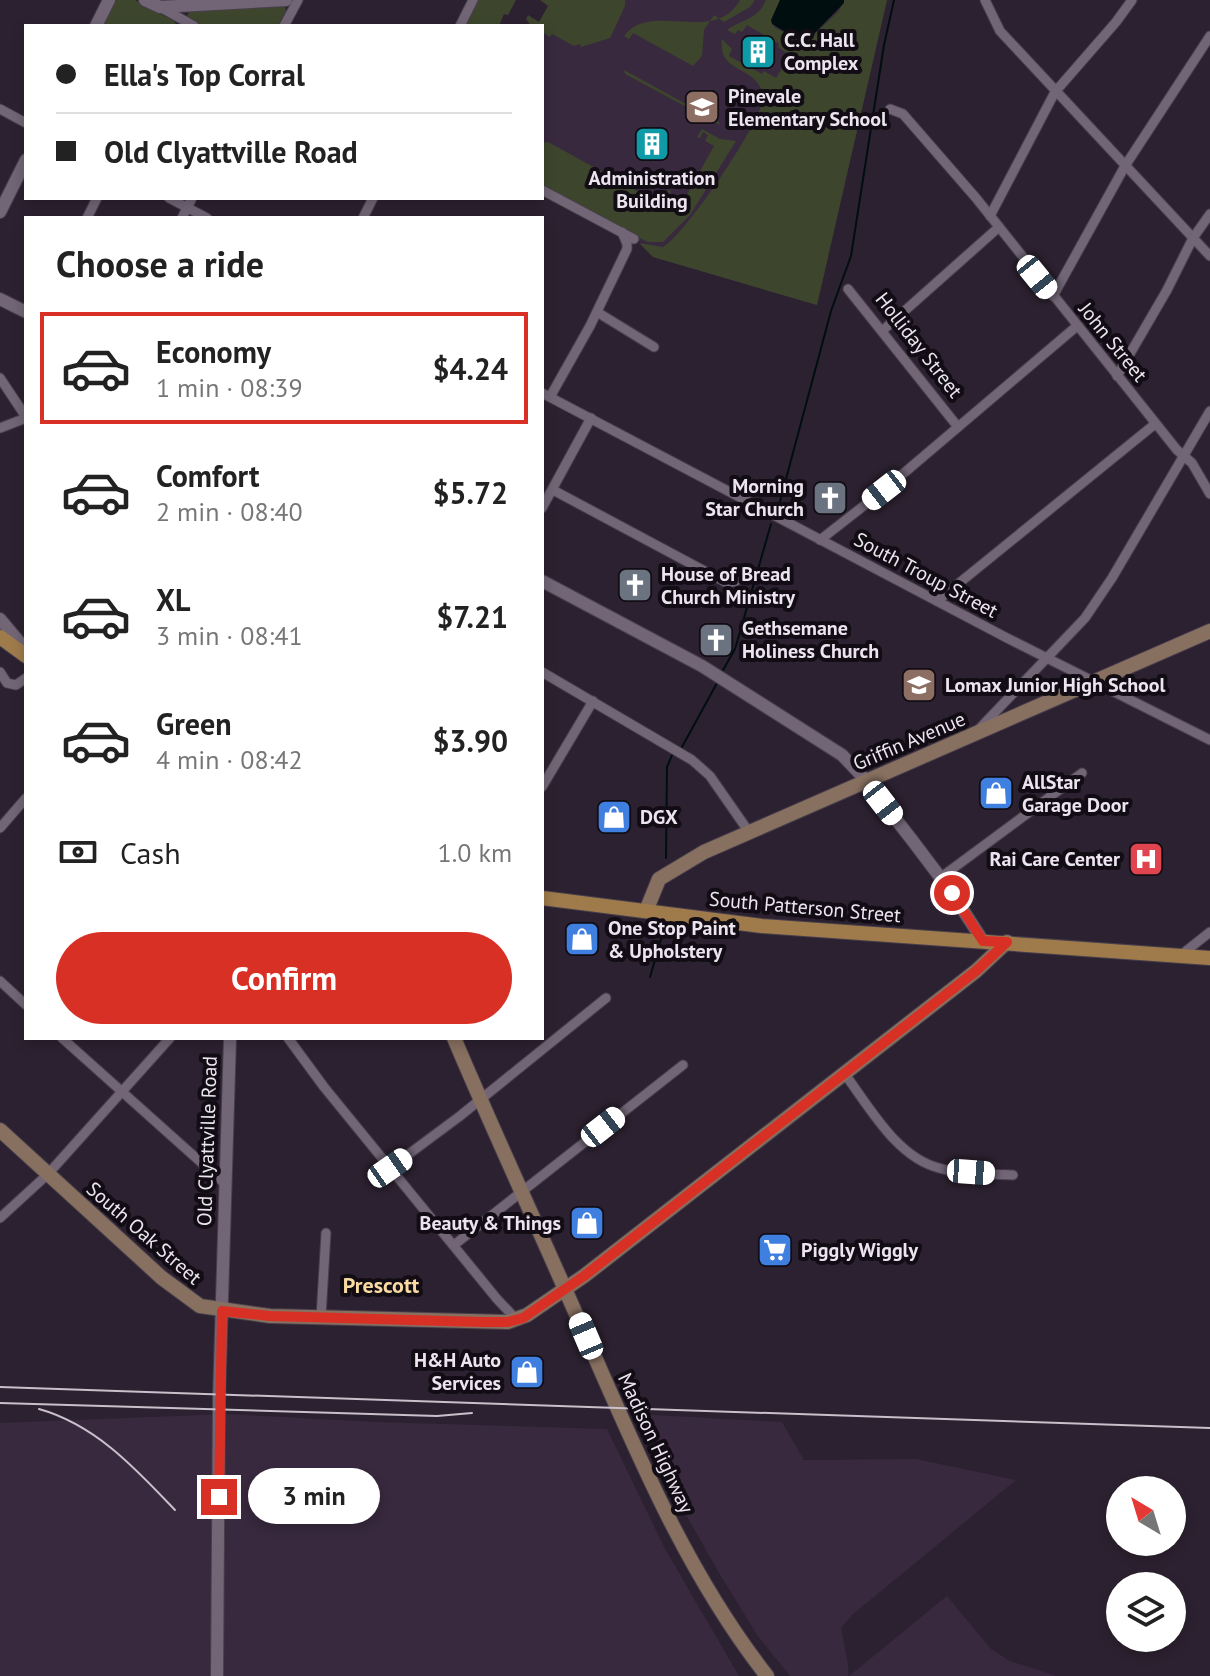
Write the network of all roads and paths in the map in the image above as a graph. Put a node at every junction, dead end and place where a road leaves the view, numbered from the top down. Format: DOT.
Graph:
graph roads {
  1 [pos="109,0"];
  2 [pos="145,0"];
  3 [pos="286,0"];
  4 [pos="298,0"];
  5 [pos="473,0"];
  6 [pos="985,0"];
  7 [pos="1132,0"];
  8 [pos="212,2"];
  9 [pos="160,7"];
  10 [pos="97,24"];
  11 [pos="186,24"];
  12 [pos="285,24"];
  13 [pos="461,24"];
  14 [pos="1210,36"];
  15 [pos="1055,92"];
  16 [pos="0,109"];
  17 [pos="890,109"];
  18 [pos="24,122"];
  19 [pos="24,164"];
  20 [pos="1125,166"];
  21 [pos="544,191"];
  22 [pos="0,212"];
  23 [pos="1210,214"];
  24 [pos="990,216"];
  25 [pos="999,227"];
  26 [pos="622,232"];
  27 [pos="1193,238"];
  28 [pos="634,239"];
  29 [pos="1210,256"];
  30 [pos="848,289"];
  31 [pos="1053,296"];
  32 [pos="0,299"];
  33 [pos="24,311"];
  34 [pos="597,312"];
  35 [pos="1077,326"];
  36 [pos="882,331"];
  37 [pos="654,347"];
  38 [pos="1117,376"];
  39 [pos="0,378"];
  40 [pos="546,395"];
  41 [pos="1210,411"];
  42 [pos="24,414"];
  43 [pos="24,418"];
  44 [pos="591,418"];
  45 [pos="1155,424"];
  46 [pos="958,427"];
  47 [pos="0,428"];
  48 [pos="1183,457"];
  49 [pos="553,490"];
  50 [pos="1210,494"];
  51 [pos="544,505"];
  52 [pos="820,540"];
  53 [pos="736,581"];
  54 [pos="544,582"];
  55 [pos="937,601"];
  56 [pos="0,619"];
  57 [pos="1210,631"];
  58 [pos="0,637"];
  59 [pos="24,650"];
  60 [pos="24,652"];
  61 [pos="1048,657"];
  62 [pos="0,672"];
  63 [pos="544,673"];
  64 [pos="24,679"];
  65 [pos="1094,680"];
  66 [pos="593,701"];
  67 [pos="973,735"];
  68 [pos="1210,740"];
  69 [pos="1082,773"];
  70 [pos="866,781"];
  71 [pos="544,784"];
  72 [pos="24,800"];
  73 [pos="0,827"];
  74 [pos="749,832"];
  75 [pos="940,878"];
  76 [pos="544,898"];
  77 [pos="646,911"];
  78 [pos="1210,932"];
  79 [pos="983,941"];
  80 [pos="1007,942"];
  81 [pos="1181,955"];
  82 [pos="1210,958"];
  83 [pos="0,981"];
  84 [pos="606,998"];
  85 [pos="24,1003"];
  86 [pos="64,1040"];
  87 [pos="168,1040"];
  88 [pos="230,1040"];
  89 [pos="290,1040"];
  90 [pos="455,1040"];
  91 [pos="683,1065"];
  92 [pos="844,1073"];
  93 [pos="122,1092"];
  94 [pos="480,1098"];
  95 [pos="0,1130"];
  96 [pos="390,1168"];
  97 [pos="48,1174"];
  98 [pos="1013,1175"];
  99 [pos="224,1183"];
  100 [pos="523,1192"];
  101 [pos="0,1218"];
  102 [pos="326,1233"];
  103 [pos="454,1245"];
  104 [pos="564,1289"];
  105 [pos="222,1311"];
  106 [pos="321,1317"];
  107 [pos="517,1320"];
  108 [pos="217,1676"];
  109 [pos="767,1676"];
  1 -- 10 [label="street"];
  2 -- 9 [label="street"];
  3 -- 8 [label="street"];
  4 -- 12 [label="street"];
  5 -- 13 [label="street"];
  6 -- 15 [label="street"];
  7 -- 15 [label="street"];
  8 -- 9 [label="street"];
  9 -- 11 [label="street"];
  14 -- 20 [label="street"];
  15 -- 20 [label="street"];
  15 -- 24 [label="street"];
  16 -- 18 [label="street"];
  17 -- 24 [label="street, John Street"];
  19 -- 22 [label="street"];
  20 -- 27 [label="street"];
  20 -- 31 [label="street"];
  21 -- 26 [label="street"];
  23 -- 27 [label="street"];
  24 -- 25 [label="street, John Street"];
  25 -- 31 [label="street, John Street"];
  25 -- 36 [label="street"];
  26 -- 28 [label="street"];
  26 -- 34 [label="street"];
  27 -- 29 [label="street"];
  27 -- 38 [label="street"];
  30 -- 36 [label="street, Holliday Street"];
  31 -- 35 [label="street, John Street"];
  32 -- 33 [label="street"];
  34 -- 37 [label="street"];
  34 -- 40 [label="street"];
  35 -- 38 [label="street, John Street"];
  35 -- 46 [label="street"];
  36 -- 46 [label="street, Holliday Street"];
  38 -- 45 [label="street, John Street"];
  39 -- 42 [label="street"];
  40 -- 44 [label="street, South Troup Street"];
  41 -- 48 [label="street"];
  43 -- 47 [label="street"];
  44 -- 49 [label="street"];
  44 -- 52 [label="street, South Troup Street"];
  45 -- 48 [label="street, John Street"];
  45 -- 55 [label="street"];
  46 -- 52 [label="street"];
  48 -- 50 [label="street, John Street"];
  48 -- 61 [label="street"];
  49 -- 51 [label="street"];
  49 -- 53 [label="street"];
  52 -- 55 [label="street, South Troup Street"];
  54 -- 70 [label="street"];
  55 -- 61 [label="street, South Troup Street"];
  56 -- 59 [label="street"];
  57 -- 65 [label="main road, Griffin Avenue"];
  58 -- 60 [label="main road"];
  61 -- 65 [label="street, South Troup Street"];
  61 -- 67 [label="street"];
  62 -- 64 [label="street"];
  63 -- 66 [label="street"];
  65 -- 67 [label="main road, Griffin Avenue"];
  65 -- 68 [label="street, South Troup Street"];
  66 -- 71 [label="street"];
  66 -- 74 [label="street"];
  67 -- 70 [label="main road, Griffin Avenue"];
  69 -- 75 [label="street"];
  70 -- 74 [label="main road, Griffin Avenue"];
  70 -- 75 [label="street"];
  72 -- 73 [label="street"];
  74 -- 77 [label="main road, Griffin Avenue"];
  75 -- 79 [label="street"];
  76 -- 77 [label="main road, South Patterson Street"];
  77 -- 79 [label="main road, South Patterson Street"];
  78 -- 81 [label="street"];
  79 -- 80 [label="main road, South Patterson Street"];
  80 -- 81 [label="main road, South Patterson Street"];
  80 -- 92 [label="main road"];
  81 -- 82 [label="main road, South Patterson Street"];
  83 -- 85 [label="street"];
  84 -- 94 [label="street"];
  86 -- 93 [label="street"];
  87 -- 93 [label="street"];
  88 -- 99 [label="street, Old Clyattville Road"];
  89 -- 96 [label="street"];
  90 -- 94 [label="main road, Madison Highway"];
  91 -- 100 [label="street"];
  92 -- 98 [label="street"];
  92 -- 104 [label="main road"];
  93 -- 97 [label="street"];
  93 -- 99 [label="street"];
  94 -- 96 [label="street"];
  94 -- 100 [label="main road, Madison Highway"];
  95 -- 97 [label="main road, South Oak Street"];
  96 -- 103 [label="street"];
  97 -- 101 [label="street"];
  97 -- 105 [label="main road, South Oak Street"];
  99 -- 105 [label="street, Old Clyattville Road"];
  100 -- 103 [label="street"];
  100 -- 104 [label="main road, Madison Highway"];
  102 -- 106 [label="street"];
  103 -- 107 [label="street"];
  104 -- 107 [label="main road"];
  104 -- 109 [label="main road, Madison Highway"];
  105 -- 106 [label="main road, South Oak Street"];
  105 -- 108 [label="street, Old Clyattville Road"];
  106 -- 107 [label="main road, South Oak Street"];
}
